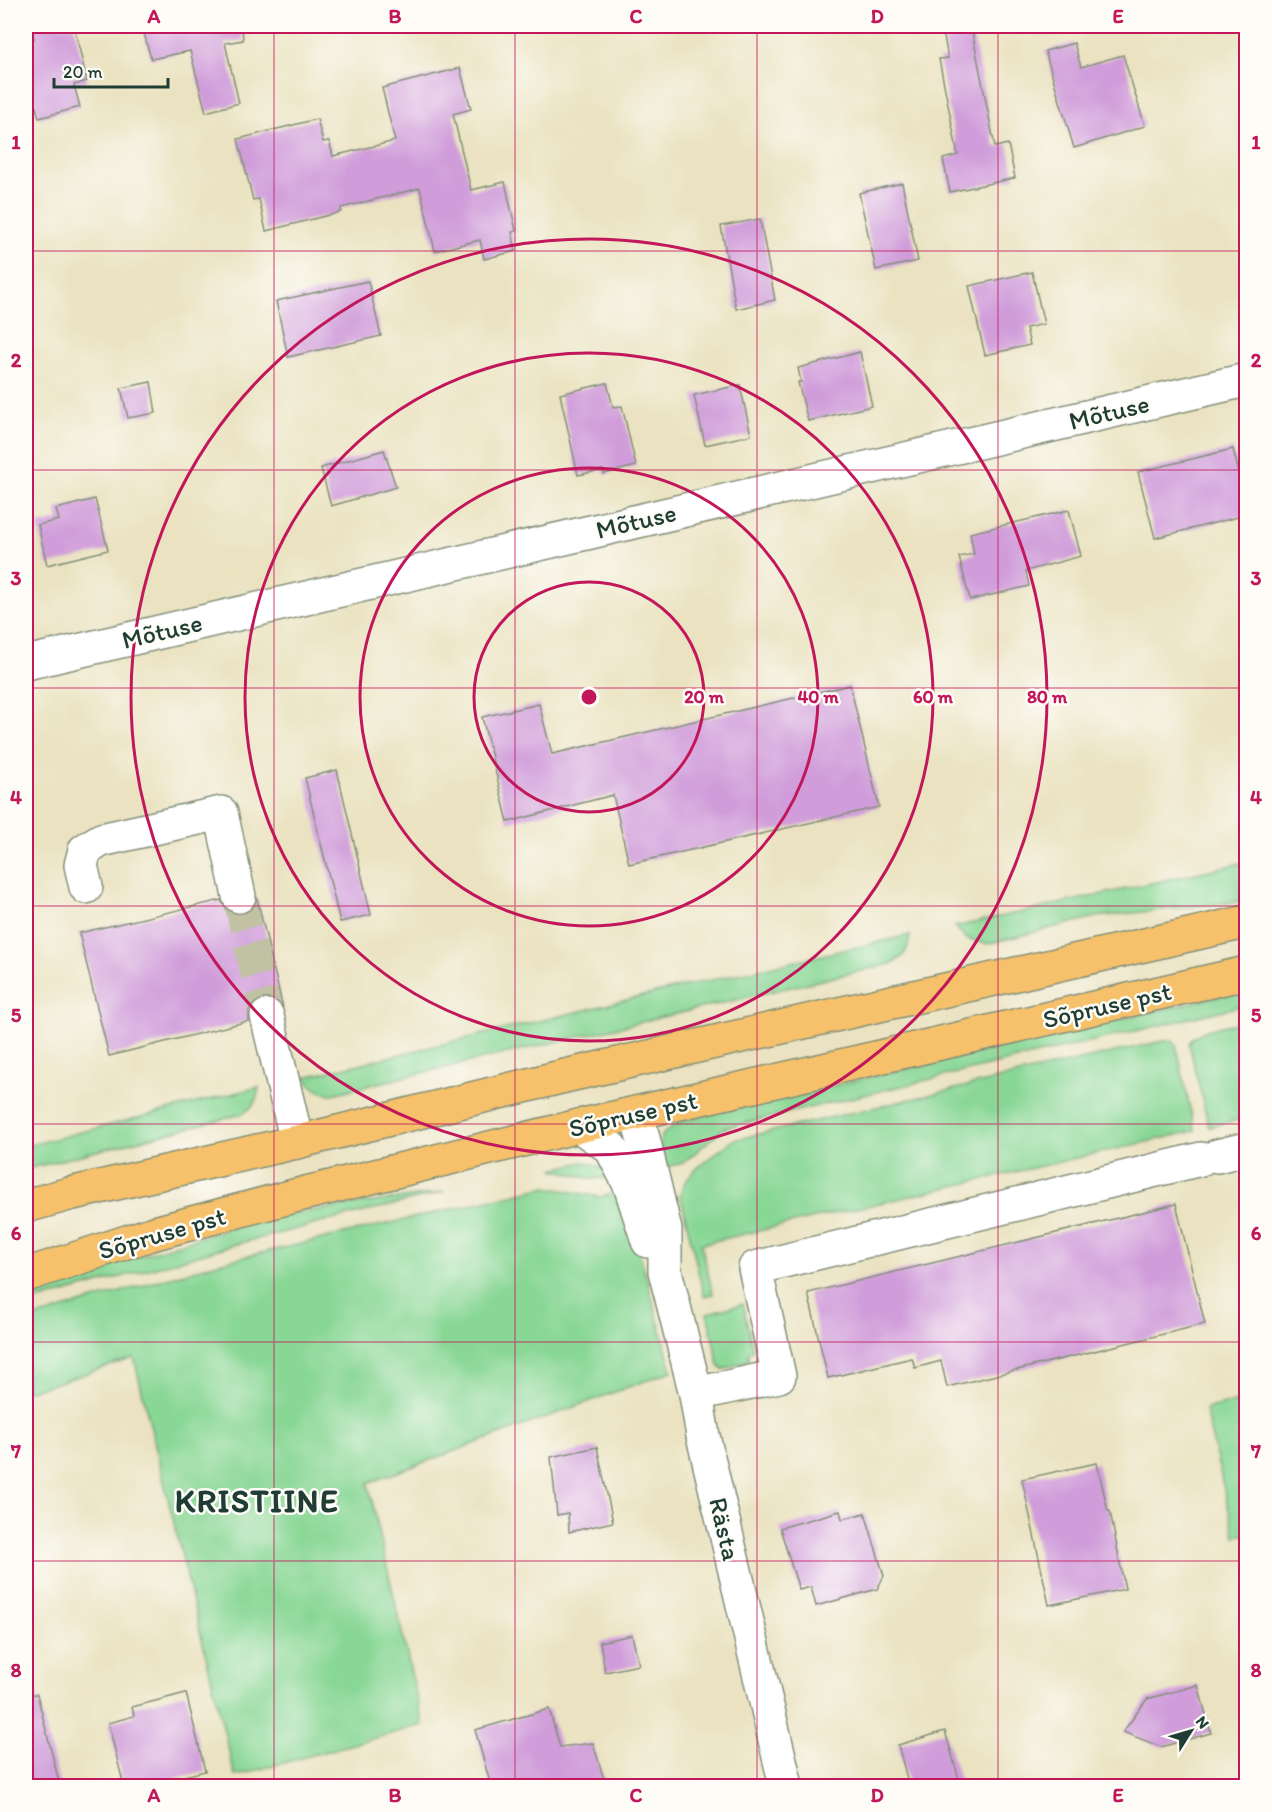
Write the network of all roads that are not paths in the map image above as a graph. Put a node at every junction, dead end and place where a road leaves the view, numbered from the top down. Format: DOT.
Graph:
graph roads {
  1 [pos="1246,380"];
  2 [pos="26,663"];
  3 [pos="86,887"];
  4 [pos="239,896"];
  5 [pos="1246,922"];
  6 [pos="1246,973"];
  7 [pos="267,1016"];
  8 [pos="637,1113"];
  9 [pos="579,1126"];
  10 [pos="297,1142"];
  11 [pos="1221,1155"];
  12 [pos="26,1206"];
  13 [pos="665,1271"];
  14 [pos="26,1275"];
  15 [pos="696,1394"];
  16 [pos="786,1786"];
  1 -- 2 [label="street, Mõtuse"];
  3 -- 4 [label="street"];
  5 -- 10 [label="main road, Sõpruse pst"];
  6 -- 8 [label="main road, Sõpruse pst"];
  7 -- 10 [label="street"];
  8 -- 9 [label="main road, Sõpruse pst"];
  8 -- 13 [label="street, Rästa"];
  9 -- 13 [label="street, Rästa"];
  9 -- 14 [label="main road, Sõpruse pst"];
  10 -- 12 [label="main road, Sõpruse pst"];
  11 -- 15 [label="street"];
  13 -- 15 [label="street, Rästa"];
  15 -- 16 [label="street, Rästa"];
}
